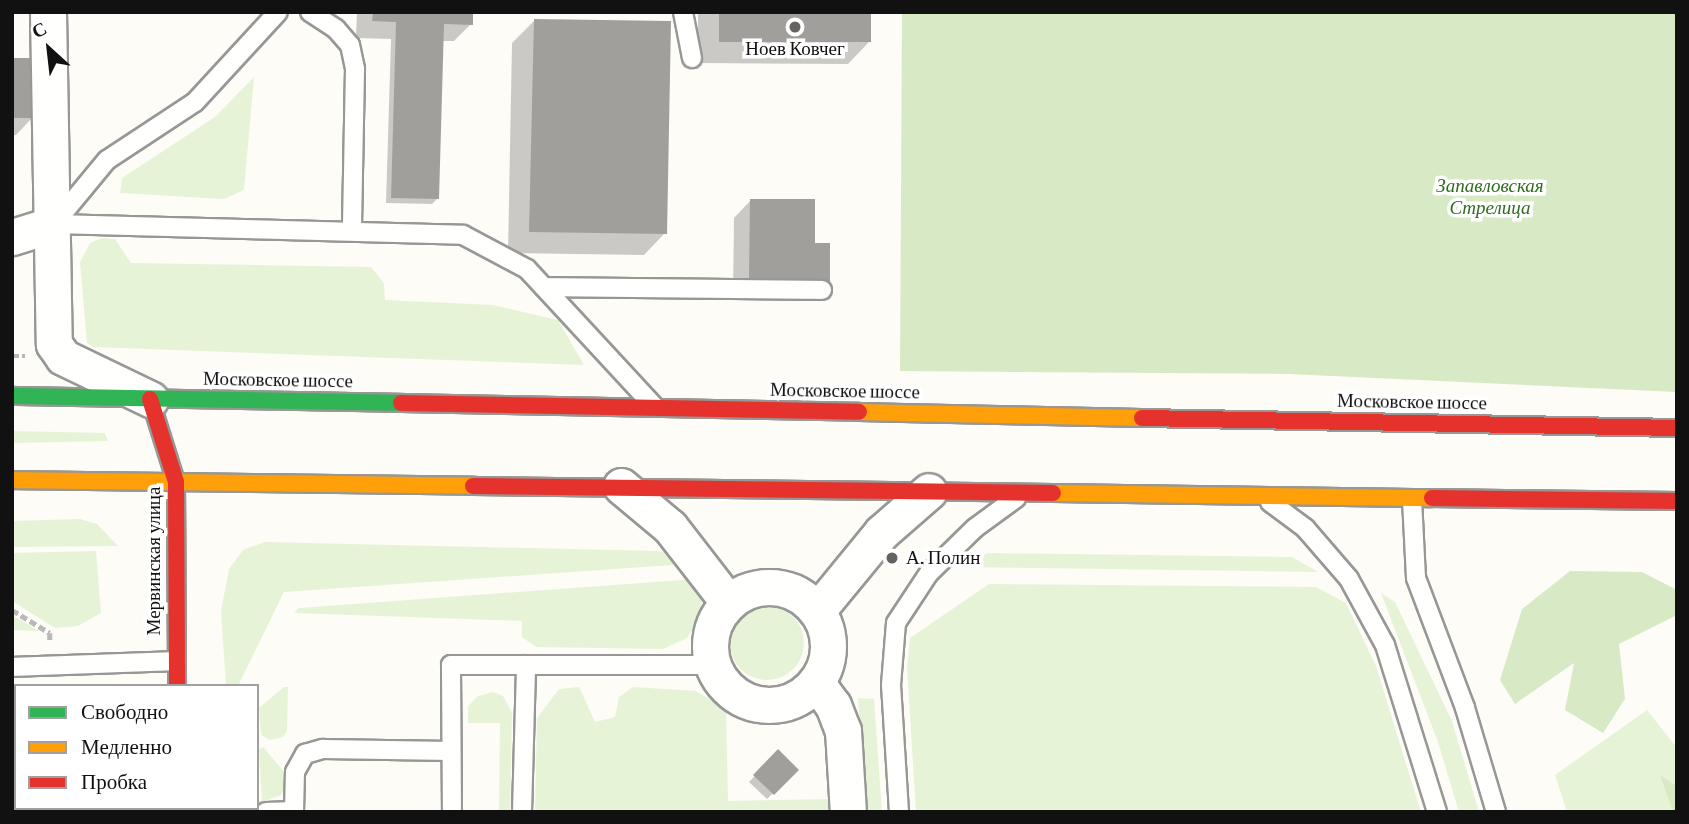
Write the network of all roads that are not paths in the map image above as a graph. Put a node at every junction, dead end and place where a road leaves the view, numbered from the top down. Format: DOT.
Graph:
graph roads {
  1 [pos="48,12"];
  2 [pos="278,12"];
  3 [pos="310,12"];
  4 [pos="683,12"];
  5 [pos="692,58"];
  6 [pos="54,224"];
  7 [pos="352,230"];
  8 [pos="12,237"];
  9 [pos="544,287"];
  10 [pos="822,290"];
  11 [pos="12,396"];
  12 [pos="150,398"];
  13 [pos="656,408"];
  14 [pos="1677,428"];
  15 [pos="12,480"];
  16 [pos="176,482"];
  17 [pos="621,486"];
  18 [pos="929,491"];
  19 [pos="1025,492"];
  20 [pos="1261,496"];
  21 [pos="1412,499"];
  22 [pos="1677,501"];
  23 [pos="729,603"];
  24 [pos="817,611"];
  25 [pos="176,661"];
  26 [pos="526,665"];
  27 [pos="713,665"];
  28 [pos="12,667"];
  29 [pos="816,682"];
  30 [pos="177,684"];
  31 [pos="451,751"];
  32 [pos="181,811"];
  33 [pos="294,811"];
  34 [pos="191,812"];
  35 [pos="266,812"];
  36 [pos="452,812"];
  37 [pos="522,812"];
  38 [pos="848,812"];
  39 [pos="899,812"];
  40 [pos="1437,812"];
  41 [pos="1496,812"];
  1 -- 6 [label="street"];
  2 -- 6 [label="lane"];
  3 -- 7 [label="lane"];
  4 -- 5 [label="lane"];
  6 -- 7 [label="lane"];
  6 -- 8 [label="street"];
  6 -- 12 [label="street"];
  7 -- 9 [label="lane"];
  9 -- 10 [label="lane"];
  9 -- 13 [label="lane"];
  11 -- 12 [label="main road, Московское шоссе"];
  12 -- 13 [label="main road, Московское шоссе"];
  12 -- 16 [label="main road, Мервинская улица"];
  13 -- 14 [label="main road, Московское шоссе"];
  15 -- 16 [label="main road"];
  16 -- 17 [label="main road"];
  16 -- 25 [label="main road, Мервинская улица"];
  17 -- 18 [label="main road"];
  17 -- 23 [label="street"];
  18 -- 19 [label="main road"];
  18 -- 24 [label="street"];
  19 -- 20 [label="main road"];
  19 -- 39 [label="lane"];
  20 -- 21 [label="main road"];
  20 -- 40 [label="lane"];
  21 -- 22 [label="main road"];
  21 -- 41 [label="lane"];
  23 -- 24 [label="street"];
  23 -- 27 [label="street"];
  24 -- 29 [label="street"];
  25 -- 28 [label="lane"];
  25 -- 30 [label="main road, Мервинская улица"];
  26 -- 27 [label="lane"];
  26 -- 31 [label="lane"];
  26 -- 37 [label="lane"];
  27 -- 29 [label="street"];
  29 -- 38 [label="street"];
  31 -- 33 [label="lane"];
  31 -- 36 [label="lane"];
  32 -- 34 [label="lane"];
  33 -- 35 [label="lane"];
}
